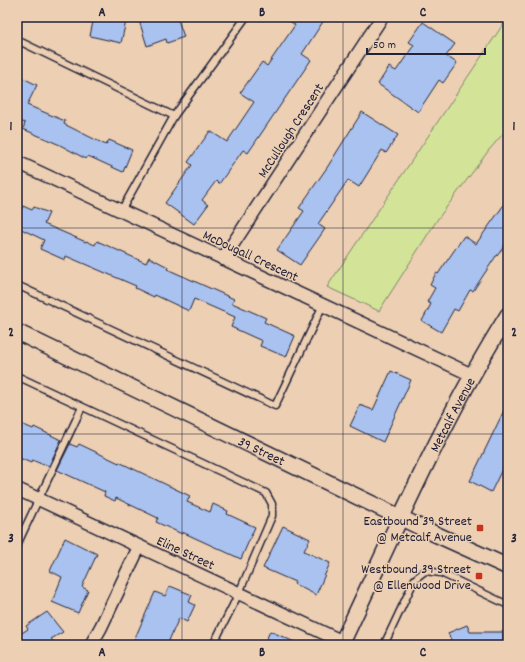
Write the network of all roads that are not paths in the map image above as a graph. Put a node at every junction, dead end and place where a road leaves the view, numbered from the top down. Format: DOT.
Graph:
graph roads {
  1 [pos="246,17"];
  2 [pos="382,17"];
  3 [pos="17,40"];
  4 [pos="174,116"];
  5 [pos="17,162"];
  6 [pos="121,211"];
  7 [pos="223,259"];
  8 [pos="17,285"];
  9 [pos="323,305"];
  10 [pos="508,315"];
  11 [pos="17,332"];
  12 [pos="472,374"];
  13 [pos="17,376"];
  14 [pos="82,407"];
  15 [pos="17,489"];
  16 [pos="39,500"];
  17 [pos="400,517"];
  18 [pos="17,545"];
  19 [pos="139,547"];
  20 [pos="508,567"];
  21 [pos="239,593"];
  22 [pos="508,605"];
  23 [pos="342,643"];
  24 [pos="91,645"];
  25 [pos="213,645"];
  26 [pos="384,645"];
  1 -- 4 [label="lane"];
  2 -- 7 [label="street, McCullough Crescent"];
  3 -- 4 [label="lane"];
  4 -- 6 [label="lane"];
  5 -- 6 [label="street, McDougall Crescent"];
  6 -- 7 [label="street, McDougall Crescent"];
  7 -- 9 [label="street, McDougall Crescent"];
  8 -- 9 [label="lane"];
  9 -- 12 [label="street, McDougall Crescent"];
  10 -- 12 [label="street, Metcalf Avenue"];
  11 -- 17 [label="street, 39 Street"];
  12 -- 17 [label="street, Metcalf Avenue"];
  13 -- 14 [label="lane"];
  14 -- 16 [label="lane"];
  14 -- 21 [label="lane"];
  15 -- 16 [label="street, Eline Street"];
  16 -- 18 [label="lane"];
  16 -- 19 [label="street, Eline Street"];
  17 -- 20 [label="street, 39 Street"];
  17 -- 23 [label="street, Metcalf Avenue"];
  19 -- 21 [label="street, Eline Street"];
  19 -- 24 [label="street"];
  21 -- 23 [label="street, Eline Street"];
  21 -- 25 [label="lane"];
  22 -- 26 [label="lane"];
}
